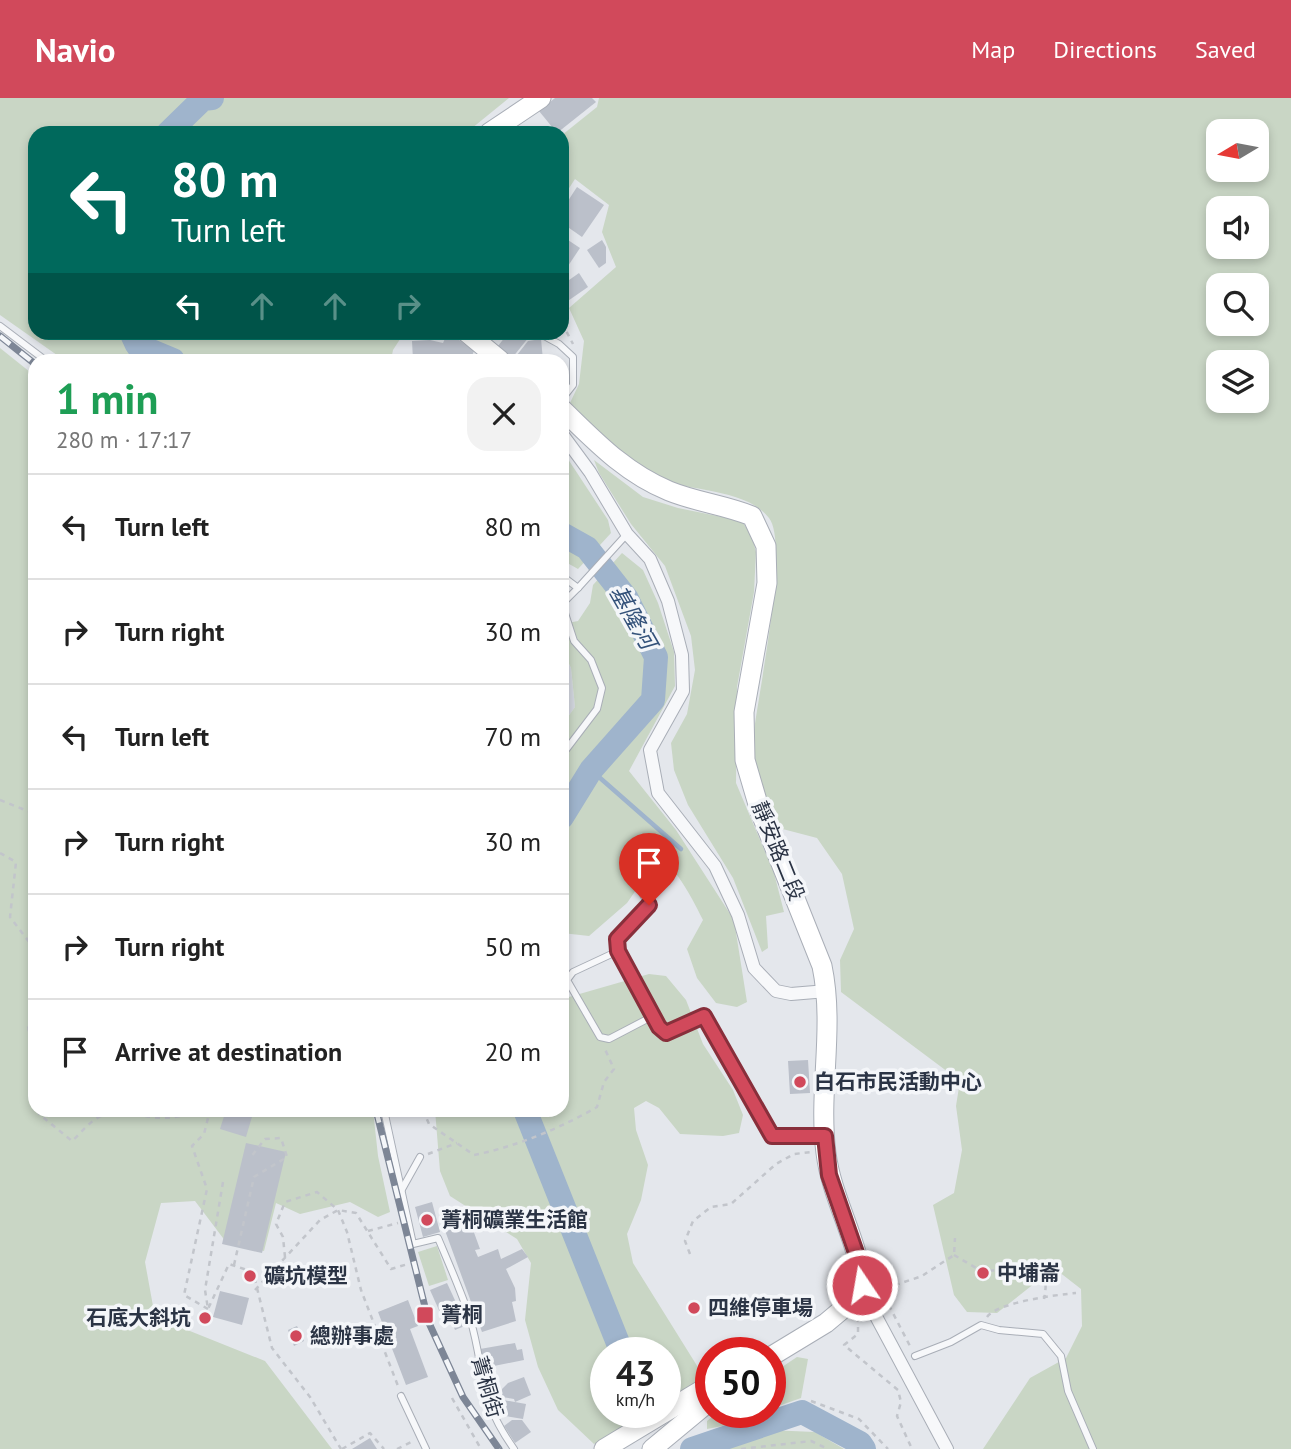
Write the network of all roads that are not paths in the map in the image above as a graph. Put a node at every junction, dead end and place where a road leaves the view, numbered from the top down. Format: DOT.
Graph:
graph roads {
  1 [pos="541,98"];
  2 [pos="499,126"];
  3 [pos="0,326"];
  4 [pos="476,340"];
  5 [pos="552,340"];
  6 [pos="37,354"];
  7 [pos="493,354"];
  8 [pos="569,354"];
  9 [pos="569,354"];
  10 [pos="569,390"];
  11 [pos="569,416"];
  12 [pos="569,444"];
  13 [pos="627,534"];
  14 [pos="569,581"];
  15 [pos="578,587"];
  16 [pos="569,597"];
  17 [pos="569,626"];
  18 [pos="569,746"];
  19 [pos="642,893"];
  20 [pos="618,951"];
  21 [pos="569,977"];
  22 [pos="569,983"];
  23 [pos="827,991"];
  24 [pos="653,1016"];
  25 [pos="385,1117"];
  26 [pos="825,1143"];
  27 [pos="420,1157"];
  28 [pos="401,1191"];
  29 [pos="871,1295"];
  30 [pos="786,1347"];
  31 [pos="915,1356"];
  32 [pos="695,1394"];
  33 [pos="401,1396"];
  34 [pos="695,1413"];
  35 [pos="426,1449"];
  36 [pos="514,1449"];
  37 [pos="604,1449"];
  38 [pos="652,1449"];
  39 [pos="947,1449"];
  40 [pos="1093,1449"];
  1 -- 2 [label="main road"];
  3 -- 6 [label="lane"];
  4 -- 7 [label="main road"];
  5 -- 9 [label="lane"];
  8 -- 10 [label="lane"];
  11 -- 23 [label="main road, 靜安路二段"];
  12 -- 13 [label="street"];
  13 -- 15 [label="lane"];
  13 -- 23 [label="street"];
  14 -- 15 [label="lane"];
  15 -- 16 [label="lane"];
  17 -- 18 [label="lane"];
  19 -- 20 [label="lane"];
  20 -- 21 [label="lane"];
  20 -- 24 [label="lane"];
  22 -- 24 [label="lane"];
  23 -- 26 [label="main road, 靜安路二段"];
  24 -- 26 [label="lane"];
  25 -- 28 [label="lane, 菁桐街"];
  26 -- 29 [label="main road, 靜安路二段"];
  27 -- 28 [label="lane"];
  28 -- 36 [label="lane, 菁桐街"];
  29 -- 30 [label="main road"];
  29 -- 39 [label="street"];
  31 -- 40 [label="lane"];
  32 -- 37 [label="main road"];
  33 -- 35 [label="lane"];
  34 -- 38 [label="main road"];
}
